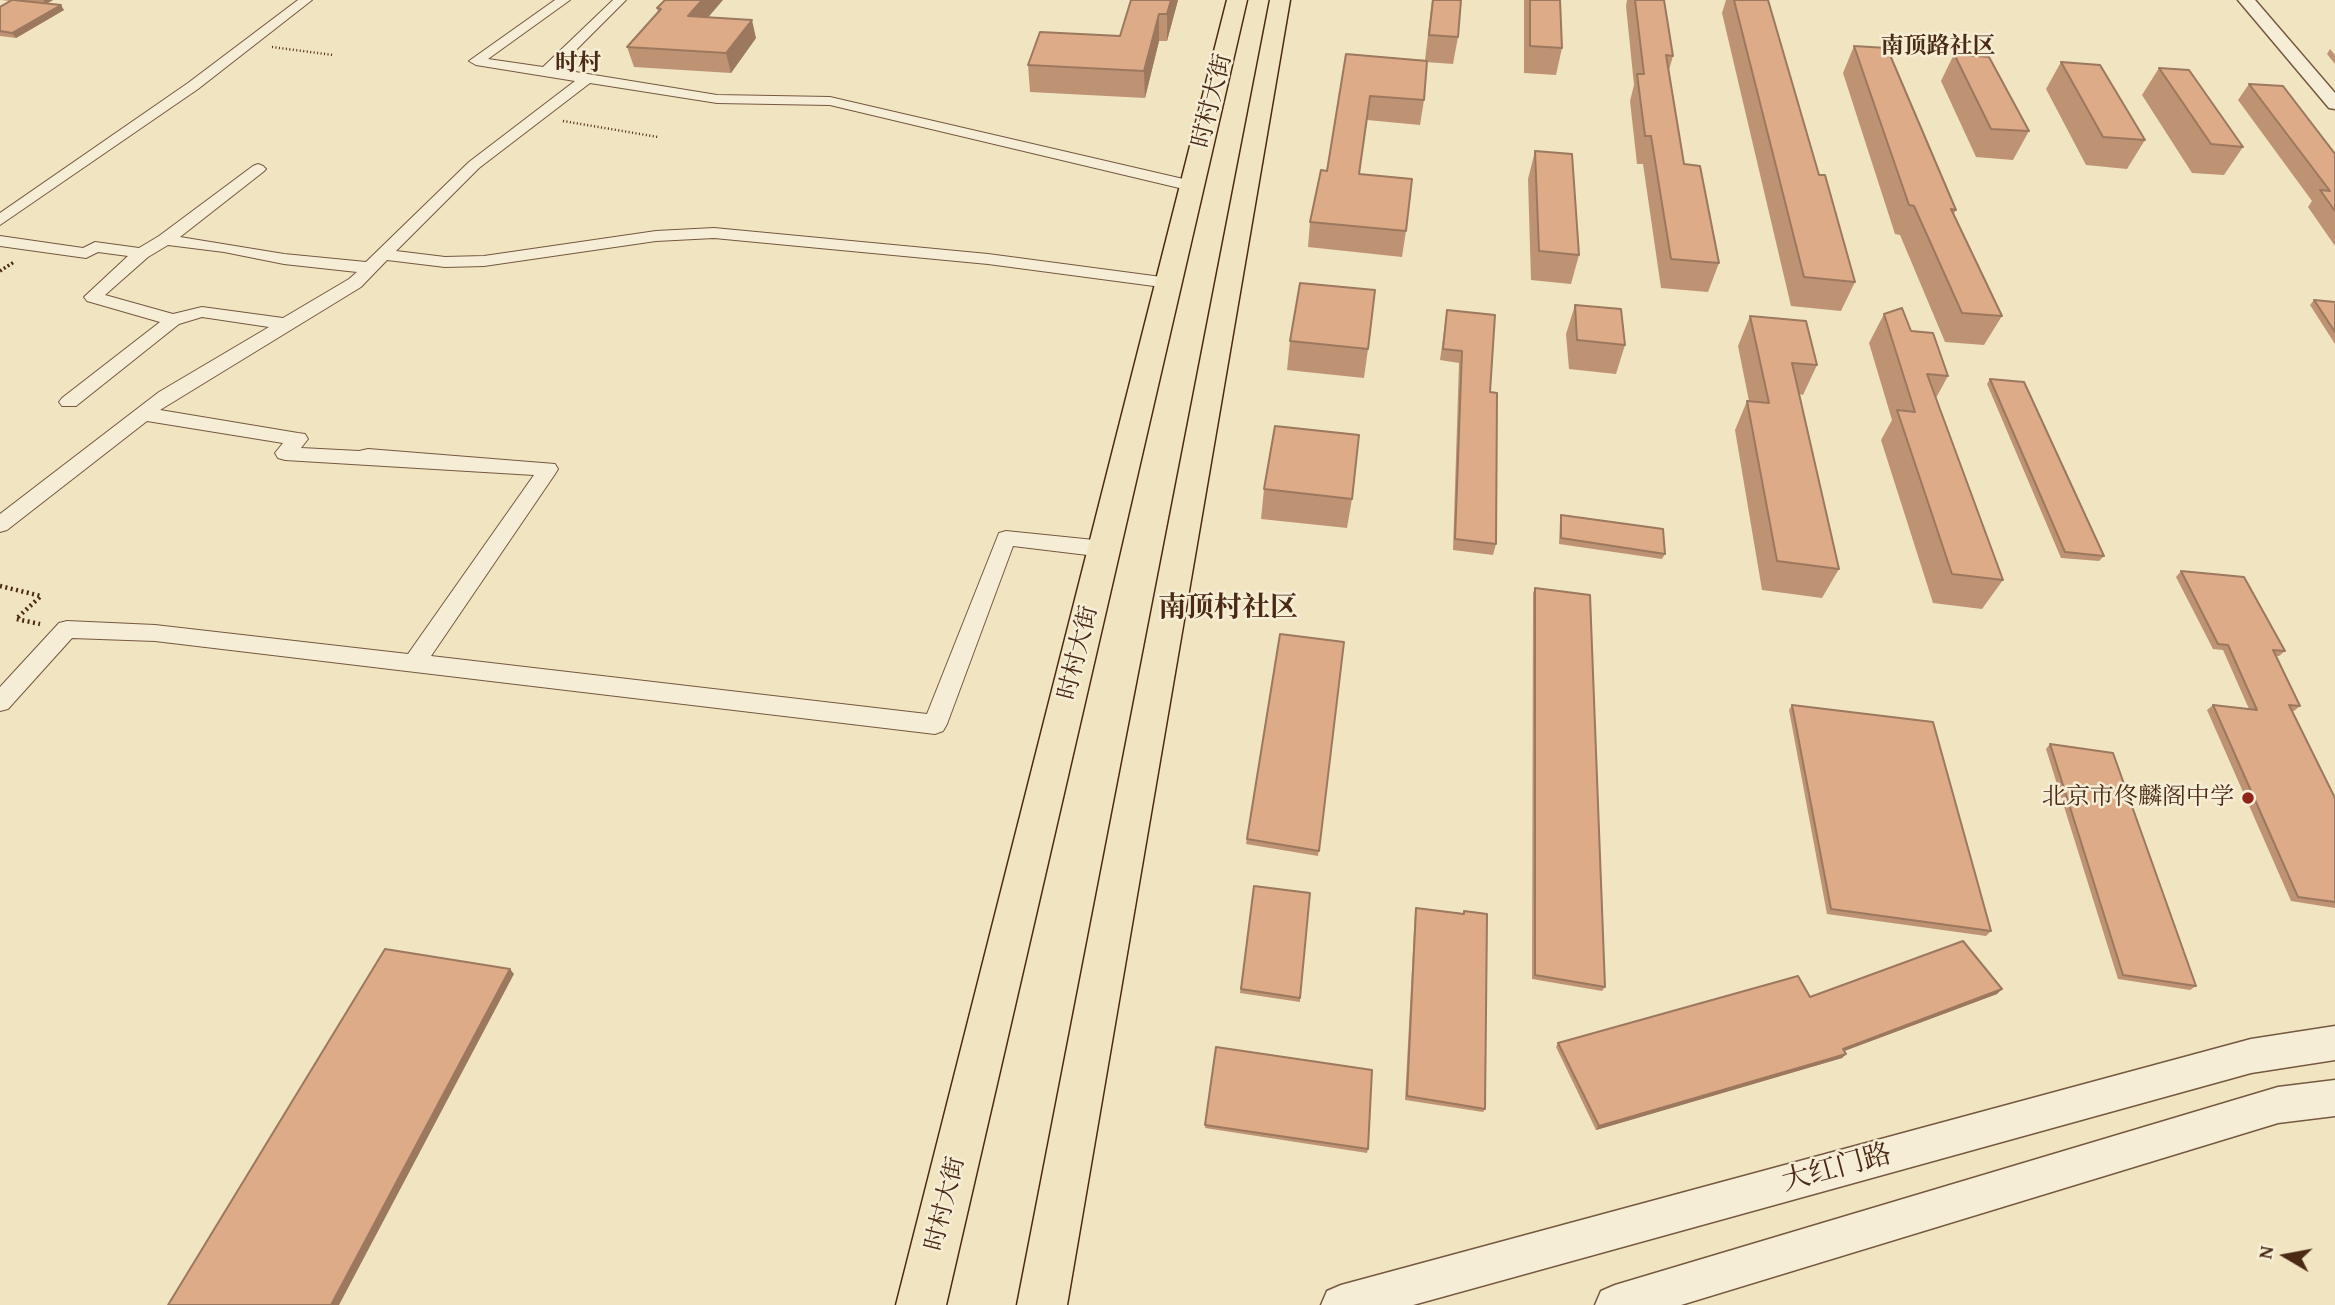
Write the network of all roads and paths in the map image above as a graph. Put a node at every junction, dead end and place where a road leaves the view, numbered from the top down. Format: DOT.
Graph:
graph roads {
  1 [pos="306,0"];
  2 [pos="564,0"];
  3 [pos="620,0"];
  4 [pos="1237,0"];
  5 [pos="1280,0"];
  6 [pos="2246,0"];
  7 [pos="247,44"];
  8 [pos="333,55"];
  9 [pos="546,72"];
  10 [pos="587,78"];
  11 [pos="2335,104"];
  12 [pos="538,117"];
  13 [pos="658,136"];
  14 [pos="258,169"];
  15 [pos="1192,186"];
  16 [pos="0,220"];
  17 [pos="165,240"];
  18 [pos="0,241"];
  19 [pos="142,254"];
  20 [pos="384,255"];
  21 [pos="370,268"];
  22 [pos="1168,283"];
  23 [pos="173,320"];
  24 [pos="288,324"];
  25 [pos="69,401"];
  26 [pos="143,414"];
  27 [pos="0,525"];
  28 [pos="1104,549"];
  29 [pos="0,586"];
  30 [pos="67,629"];
  31 [pos="413,664"];
  32 [pos="0,702"];
  33 [pos="2335,1043"];
  34 [pos="2335,1098"];
  35 [pos="921,1305"];
  36 [pos="1042,1305"];
  37 [pos="1341,1305"];
  38 [pos="1615,1305"];
  1 -- 7 [label="street"];
  2 -- 9 [label="street"];
  3 -- 9 [label="street"];
  4 -- 15 [label="main road, 时村大街"];
  5 -- 36 [label="main road, 时村大街"];
  6 -- 11 [label="street"];
  7 -- 8 [label="path"];
  7 -- 16 [label="street"];
  9 -- 10 [label="street"];
  10 -- 12 [label="street"];
  10 -- 15 [label="street"];
  12 -- 13 [label="path"];
  12 -- 20 [label="street"];
  14 -- 17 [label="street"];
  15 -- 22 [label="main road, 时村大街"];
  17 -- 19 [label="street"];
  17 -- 21 [label="street"];
  18 -- 19 [label="street"];
  19 -- 23 [label="street"];
  20 -- 21 [label="street"];
  20 -- 22 [label="street"];
  21 -- 24 [label="street"];
  22 -- 28 [label="main road, 时村大街"];
  23 -- 24 [label="street"];
  23 -- 25 [label="street"];
  24 -- 26 [label="street"];
  26 -- 27 [label="street"];
  26 -- 31 [label="street"];
  28 -- 31 [label="street"];
  28 -- 35 [label="main road, 时村大街"];
  29 -- 30 [label="path"];
  30 -- 31 [label="street"];
  30 -- 32 [label="street"];
  33 -- 37 [label="street, 大红门路"];
  34 -- 38 [label="street"];
}
